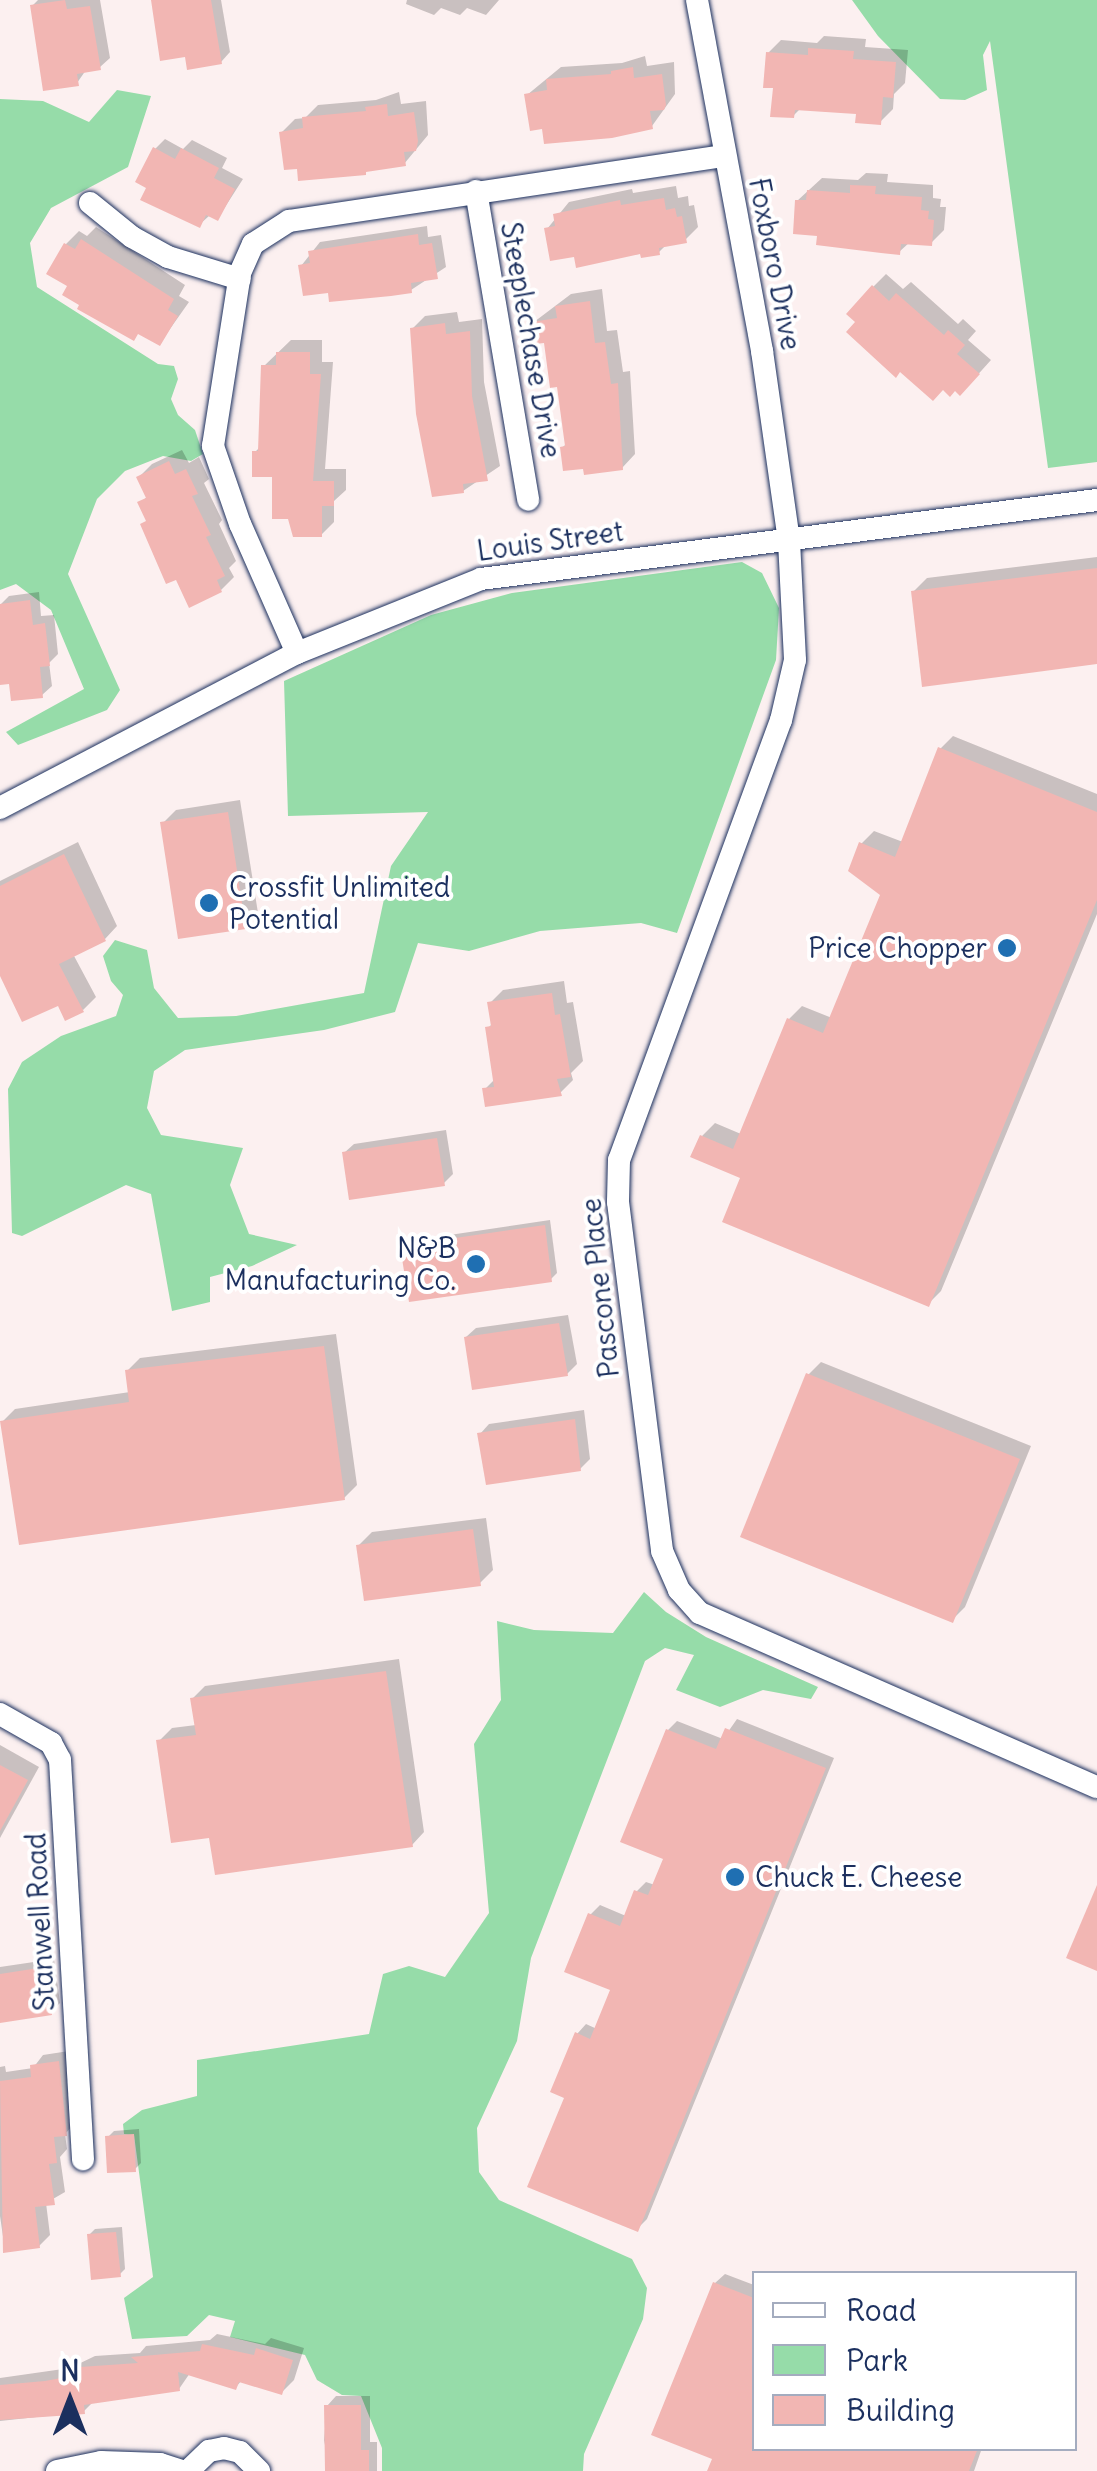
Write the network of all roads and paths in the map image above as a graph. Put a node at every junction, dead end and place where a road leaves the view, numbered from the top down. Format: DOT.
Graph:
graph roads {
  1 [pos="696,0"];
  2 [pos="723,156"];
  3 [pos="476,191"];
  4 [pos="90,204"];
  5 [pos="240,279"];
  6 [pos="528,500"];
  7 [pos="1097,500"];
  8 [pos="789,541"];
  9 [pos="298,653"];
  10 [pos="0,806"];
  11 [pos="0,1714"];
  12 [pos="1097,1787"];
  13 [pos="83,2159"];
  14 [pos="57,2471"];
  15 [pos="184,2471"];
  16 [pos="259,2471"];
  1 -- 2 [label="street, Foxboro Drive"];
  2 -- 3 [label="street, Steeplechase Drive"];
  2 -- 8 [label="street, Foxboro Drive"];
  3 -- 5 [label="street, Steeplechase Drive"];
  3 -- 6 [label="street, Steeplechase Drive"];
  4 -- 5 [label="street"];
  5 -- 9 [label="street, Steeplechase Drive"];
  7 -- 8 [label="street, Louis Street"];
  8 -- 9 [label="street, Louis Street"];
  8 -- 12 [label="street, Pascone Place"];
  9 -- 10 [label="street, Louis Street"];
  11 -- 13 [label="street, Stanwell Road"];
  14 -- 15 [label="street"];
  15 -- 16 [label="street"];
}
